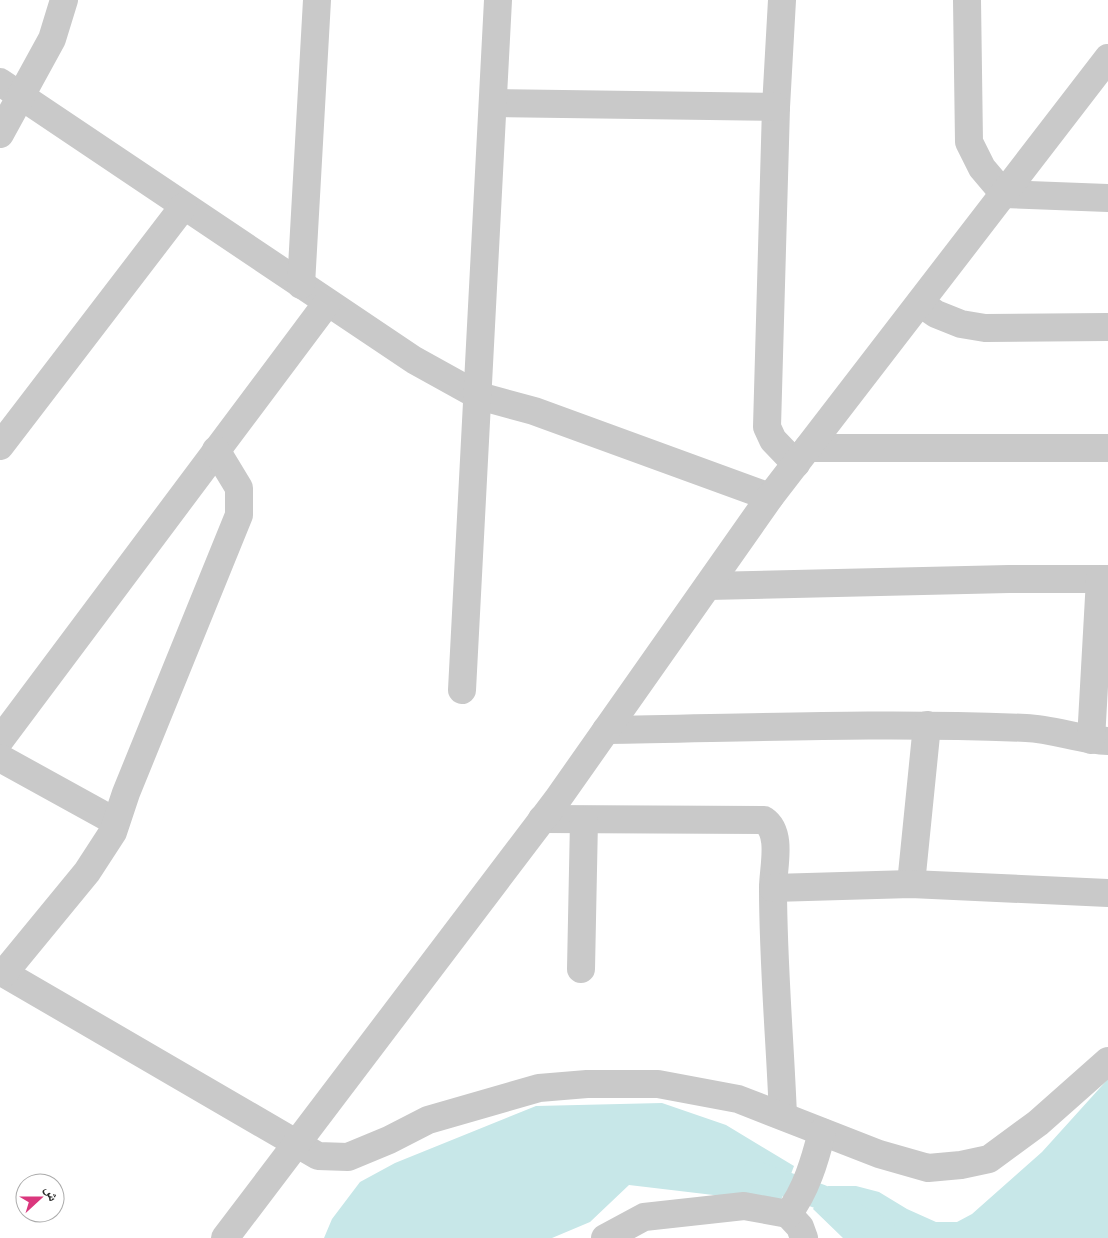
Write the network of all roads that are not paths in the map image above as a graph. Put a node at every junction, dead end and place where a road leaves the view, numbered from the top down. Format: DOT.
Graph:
graph roads {
  1 [pos="64,0"];
  2 [pos="317,0"];
  3 [pos="498,0"];
  4 [pos="782,0"];
  5 [pos="967,0"];
  6 [pos="1108,58"];
  7 [pos="10,89"];
  8 [pos="493,103"];
  9 [pos="776,107"];
  10 [pos="0,134"];
  11 [pos="1004,194"];
  12 [pos="1108,198"];
  13 [pos="183,207"];
  14 [pos="301,285"];
  15 [pos="327,303"];
  16 [pos="920,303"];
  17 [pos="1108,327"];
  18 [pos="479,396"];
  19 [pos="0,446"];
  20 [pos="1108,448"];
  21 [pos="216,450"];
  22 [pos="802,456"];
  23 [pos="770,497"];
  24 [pos="1104,579"];
  25 [pos="708,586"];
  26 [pos="462,690"];
  27 [pos="927,726"];
  28 [pos="606,730"];
  29 [pos="0,740"];
  30 [pos="1100,741"];
  31 [pos="0,758"];
  32 [pos="542,819"];
  33 [pos="584,820"];
  34 [pos="116,822"];
  35 [pos="911,884"];
  36 [pos="773,888"];
  37 [pos="1108,893"];
  38 [pos="580,968"];
  39 [pos="2,972"];
  40 [pos="1108,1062"];
  41 [pos="783,1116"];
  42 [pos="822,1132"];
  43 [pos="296,1142"];
  44 [pos="792,1209"];
  45 [pos="225,1238"];
  46 [pos="605,1238"];
  47 [pos="804,1238"];
  1 -- 7 [label="street"];
  2 -- 14 [label="street"];
  3 -- 8 [label="street"];
  4 -- 9 [label="street"];
  5 -- 11 [label="street"];
  6 -- 11 [label="street"];
  7 -- 10 [label="street"];
  7 -- 13 [label="street"];
  8 -- 9 [label="street"];
  8 -- 18 [label="street"];
  9 -- 22 [label="street"];
  11 -- 12 [label="street"];
  11 -- 16 [label="street"];
  13 -- 14 [label="street"];
  13 -- 19 [label="street"];
  14 -- 15 [label="street"];
  15 -- 18 [label="street"];
  15 -- 21 [label="street"];
  16 -- 17 [label="street"];
  16 -- 22 [label="street"];
  18 -- 23 [label="street"];
  18 -- 26 [label="street"];
  20 -- 22 [label="street"];
  21 -- 29 [label="street"];
  21 -- 34 [label="street"];
  22 -- 23 [label="street"];
  23 -- 25 [label="street"];
  24 -- 25 [label="street"];
  24 -- 30 [label="street"];
  25 -- 28 [label="street"];
  27 -- 28 [label="street"];
  27 -- 30 [label="street"];
  27 -- 35 [label="street"];
  28 -- 32 [label="street"];
  31 -- 34 [label="street"];
  32 -- 33 [label="street"];
  32 -- 43 [label="street"];
  33 -- 36 [label="street"];
  33 -- 38 [label="street"];
  34 -- 39 [label="street"];
  35 -- 36 [label="street"];
  35 -- 37 [label="street"];
  36 -- 41 [label="street"];
  39 -- 43 [label="street"];
  40 -- 42 [label="street"];
  41 -- 42 [label="street"];
  41 -- 43 [label="street"];
  42 -- 44 [label="street"];
  43 -- 45 [label="street"];
  44 -- 46 [label="street"];
  44 -- 47 [label="street"];
}
